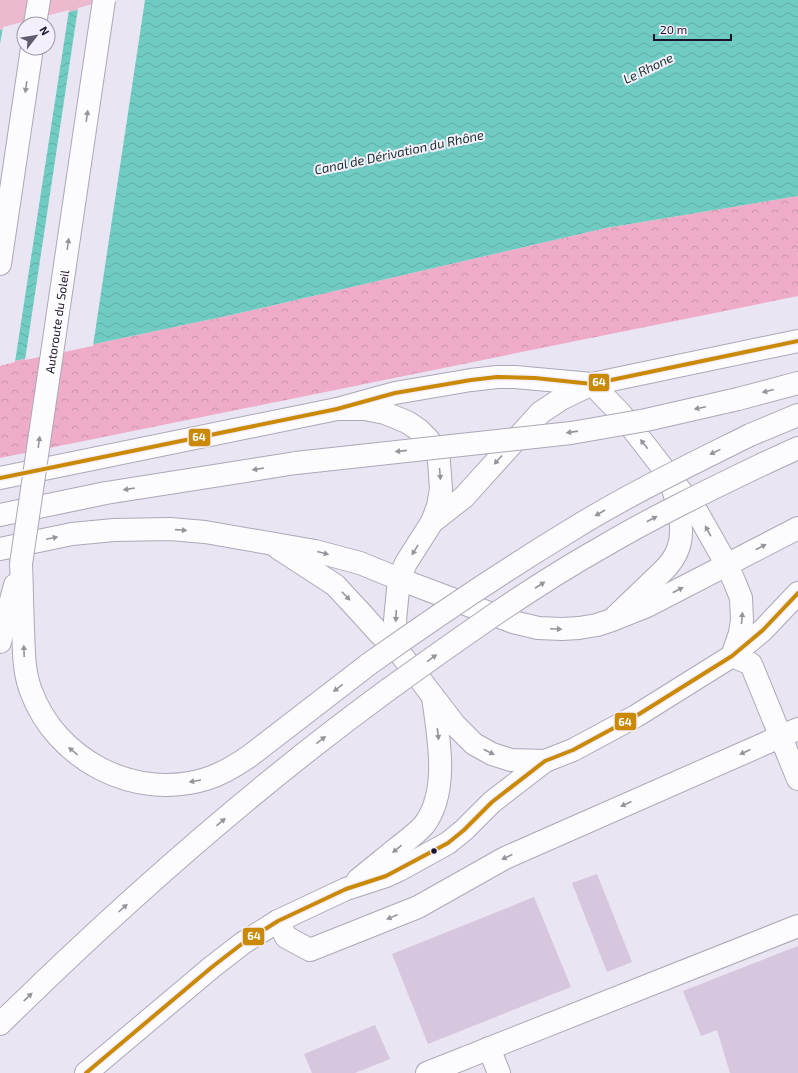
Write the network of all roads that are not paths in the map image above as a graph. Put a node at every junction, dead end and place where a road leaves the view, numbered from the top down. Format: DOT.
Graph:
graph roads {
  1 [pos="39,0"];
  2 [pos="104,0"];
  3 [pos="36,16"];
  4 [pos="31,56"];
  5 [pos="0,264"];
  6 [pos="798,341"];
  7 [pos="798,383"];
  8 [pos="592,384"];
  9 [pos="337,409"];
  10 [pos="798,415"];
  11 [pos="798,448"];
  12 [pos="668,474"];
  13 [pos="0,478"];
  14 [pos="0,515"];
  15 [pos="432,522"];
  16 [pos="798,528"];
  17 [pos="269,542"];
  18 [pos="0,549"];
  19 [pos="21,564"];
  20 [pos="727,565"];
  21 [pos="399,579"];
  22 [pos="798,593"];
  23 [pos="612,620"];
  24 [pos="0,642"];
  25 [pos="399,652"];
  26 [pos="732,656"];
  27 [pos="433,695"];
  28 [pos="789,733"];
  29 [pos="545,761"];
  30 [pos="798,779"];
  31 [pos="346,889"];
  32 [pos="278,921"];
  33 [pos="798,926"];
  34 [pos="0,1024"];
  35 [pos="489,1048"];
  36 [pos="86,1073"];
  37 [pos="427,1073"];
  38 [pos="499,1073"];
  1 -- 3 [label="main road"];
  19 -- 2 [label="main road, Autoroute du Soleil, one-way, bridge"];
  4 -- 5 [label="main road, one-way"];
  6 -- 8 [label="main road"];
  7 -- 14 [label="main road, one-way, bridge"];
  8 -- 9 [label="main road"];
  12 -- 8 [label="main road, one-way"];
  8 -- 15 [label="main road, one-way"];
  9 -- 13 [label="main road"];
  9 -- 15 [label="main road, one-way"];
  10 -- 19 [label="main road, one-way, bridge"];
  34 -- 11 [label="main road, one-way, bridge"];
  20 -- 12 [label="main road, one-way"];
  12 -- 23 [label="main road"];
  15 -- 21 [label="main road, one-way"];
  20 -- 16 [label="main road, one-way"];
  18 -- 17 [label="main road, one-way"];
  17 -- 21 [label="main road, one-way"];
  17 -- 25 [label="main road, one-way"];
  19 -- 24 [label="main road, Autoroute du Soleil"];
  23 -- 20 [label="main road, one-way"];
  26 -- 20 [label="main road, one-way"];
  21 -- 23 [label="main road, one-way"];
  21 -- 25 [label="main road, one-way"];
  22 -- 26 [label="main road"];
  25 -- 27 [label="main road"];
  26 -- 28 [label="main road"];
  26 -- 29 [label="main road"];
  27 -- 29 [label="main road, one-way"];
  27 -- 31 [label="main road, one-way"];
  28 -- 30 [label="main road"];
  28 -- 32 [label="main road, one-way"];
  29 -- 31 [label="main road"];
  31 -- 32 [label="main road"];
  32 -- 36 [label="main road"];
  33 -- 35 [label="main road"];
  35 -- 37 [label="main road"];
  35 -- 38 [label="main road"];
}
